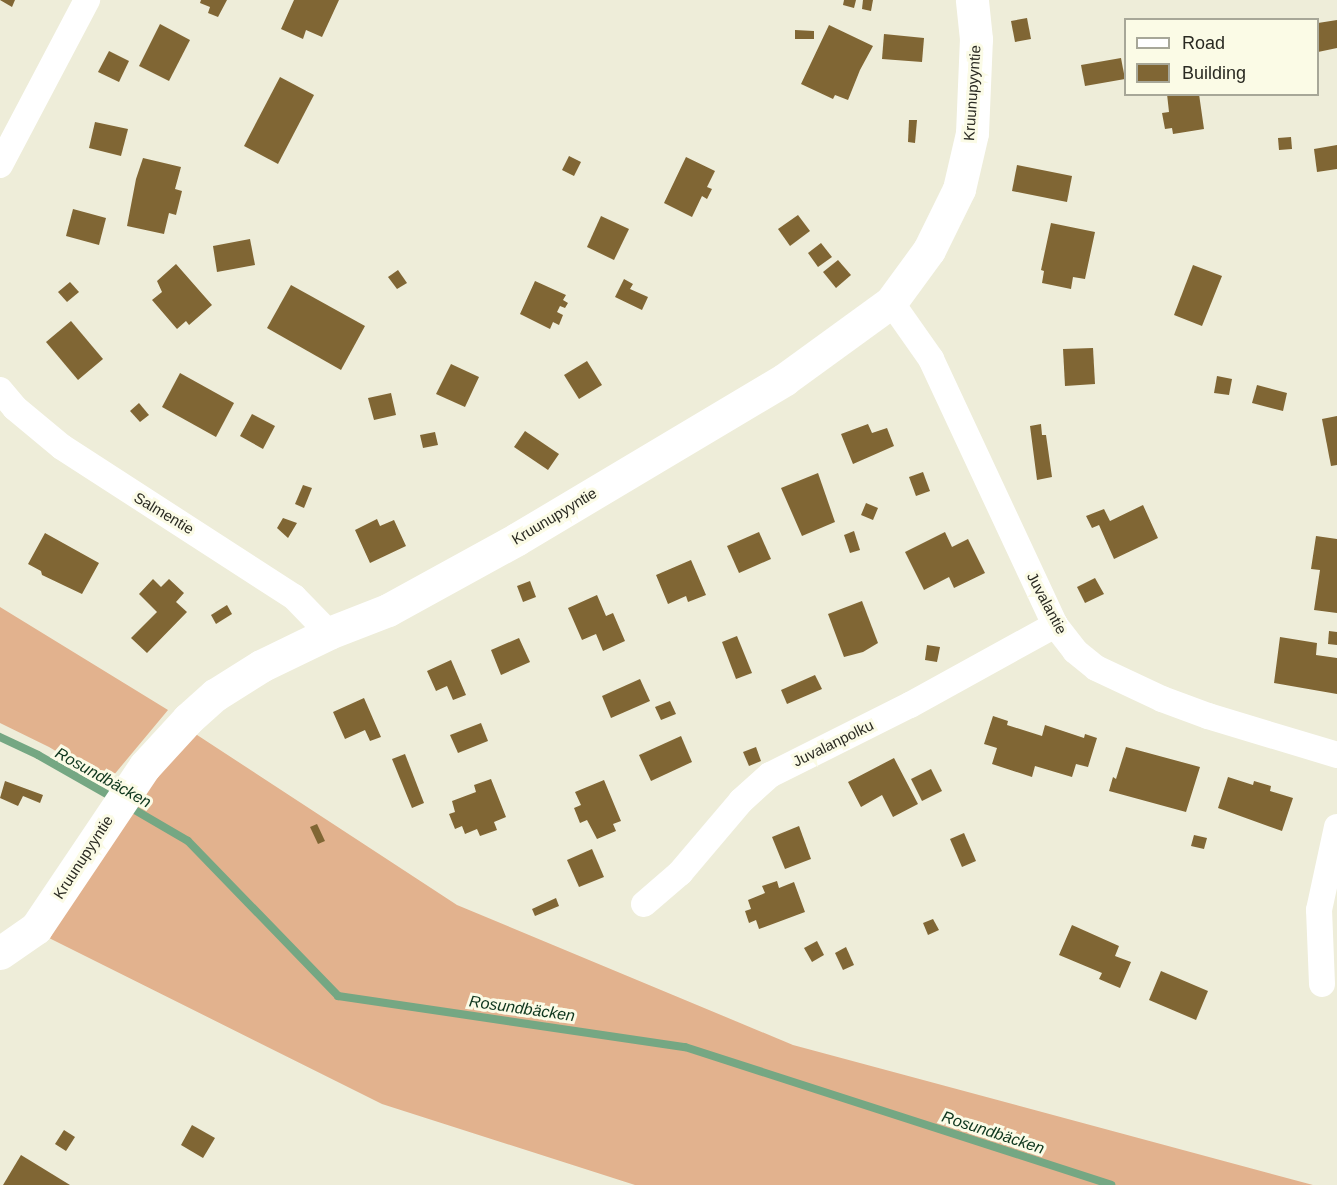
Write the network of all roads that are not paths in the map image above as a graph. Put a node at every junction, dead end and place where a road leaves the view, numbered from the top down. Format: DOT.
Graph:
graph roads {
  1 [pos="87,0"];
  2 [pos="972,0"];
  3 [pos="0,165"];
  4 [pos="891,302"];
  5 [pos="0,390"];
  6 [pos="1055,625"];
  7 [pos="329,633"];
  8 [pos="1337,756"];
  9 [pos="1337,827"];
  10 [pos="644,904"];
  11 [pos="0,953"];
  12 [pos="1322,984"];
  1 -- 3 [label="street"];
  2 -- 4 [label="street, Kruunupyyntie"];
  4 -- 6 [label="street, Juvalantie"];
  4 -- 7 [label="street, Kruunupyyntie"];
  5 -- 7 [label="street, Salmentie"];
  6 -- 8 [label="street, Juvalantie"];
  6 -- 10 [label="street, Juvalanpolku"];
  7 -- 11 [label="street, Kruunupyyntie"];
  9 -- 12 [label="street"];
}
